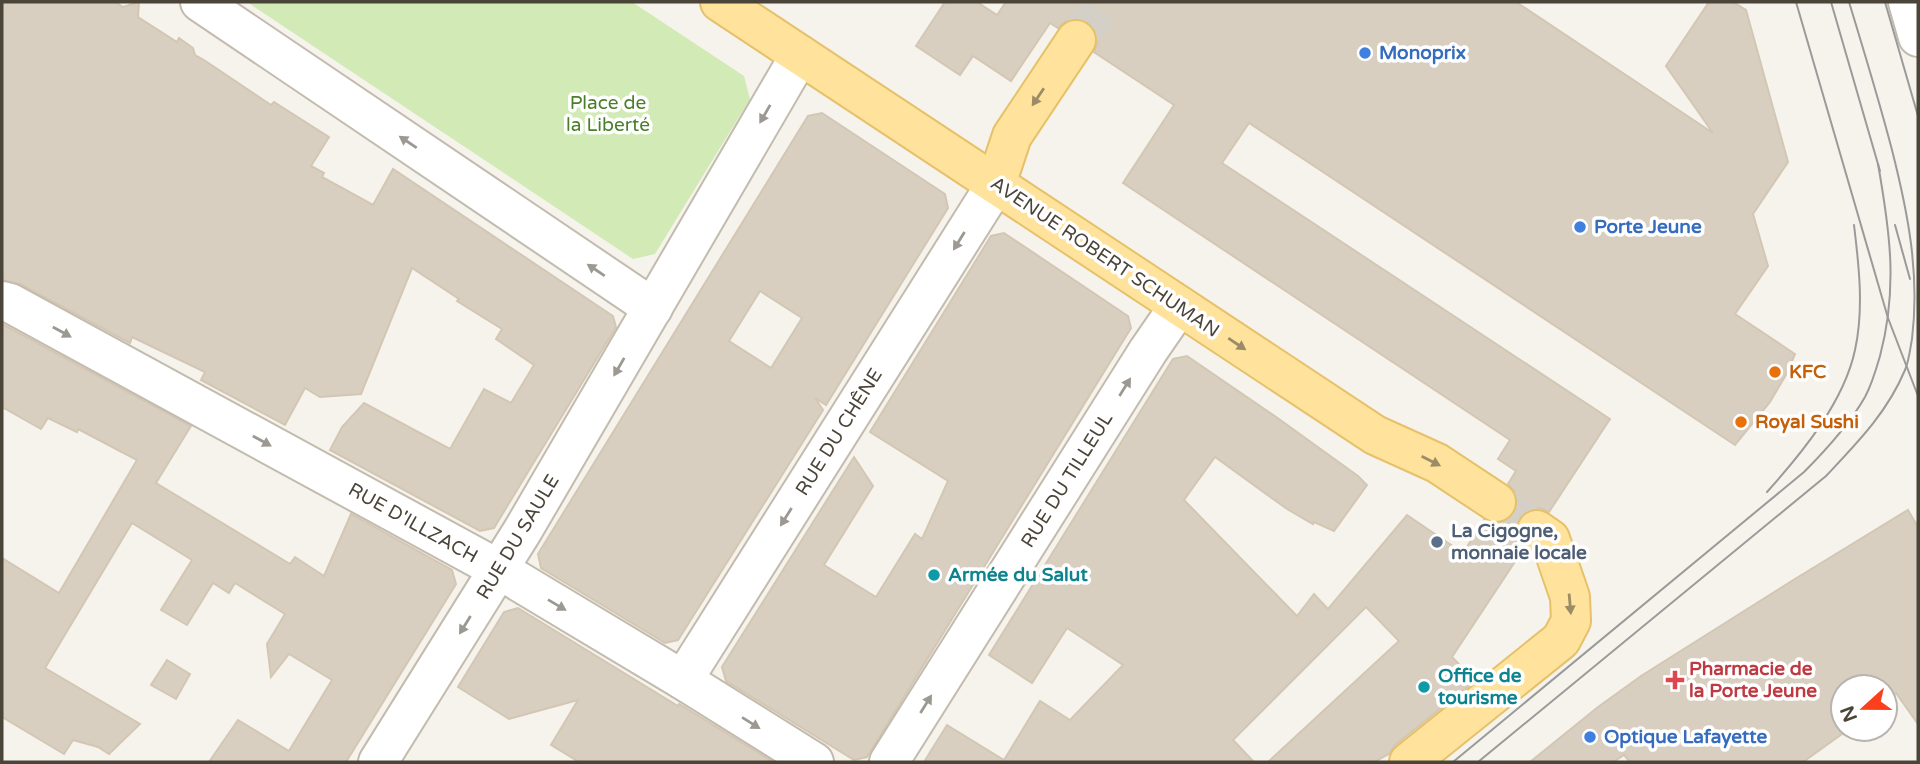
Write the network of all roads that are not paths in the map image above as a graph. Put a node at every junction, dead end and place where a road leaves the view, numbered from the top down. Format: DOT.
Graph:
graph roads {
  1 [pos="200,2"];
  2 [pos="720,2"];
  3 [pos="1908,2"];
  4 [pos="1918,37"];
  5 [pos="1076,40"];
  6 [pos="800,55"];
  7 [pos="996,184"];
  8 [pos="2,301"];
  9 [pos="1179,306"];
  10 [pos="653,308"];
  11 [pos="1496,502"];
  12 [pos="1543,534"];
  13 [pos="498,569"];
  14 [pos="683,680"];
  15 [pos="378,762"];
  16 [pos="814,762"];
  17 [pos="889,762"];
  18 [pos="1409,762"];
  10 -- 1 [label="street, one-way"];
  2 -- 6 [label="main road, AVENUE ROBERT SCHUMAN"];
  3 -- 4 [label="street"];
  5 -- 7 [label="main road, one-way"];
  6 -- 7 [label="main road, AVENUE ROBERT SCHUMAN"];
  6 -- 10 [label="street, one-way"];
  7 -- 9 [label="main road, AVENUE ROBERT SCHUMAN"];
  7 -- 14 [label="street, RUE DU CHÊNE, one-way"];
  8 -- 13 [label="street, RUE D'ILLZACH, one-way"];
  9 -- 11 [label="main road, AVENUE ROBERT SCHUMAN, one-way"];
  17 -- 9 [label="street, RUE DU TILLEUL, one-way"];
  10 -- 13 [label="street, RUE DU SAULE, one-way"];
  12 -- 18 [label="main road, one-way"];
  13 -- 14 [label="street, RUE D'ILLZACH, one-way"];
  13 -- 15 [label="street, RUE DU SAULE, one-way"];
  14 -- 16 [label="street, RUE D'ILLZACH, one-way"];
}
